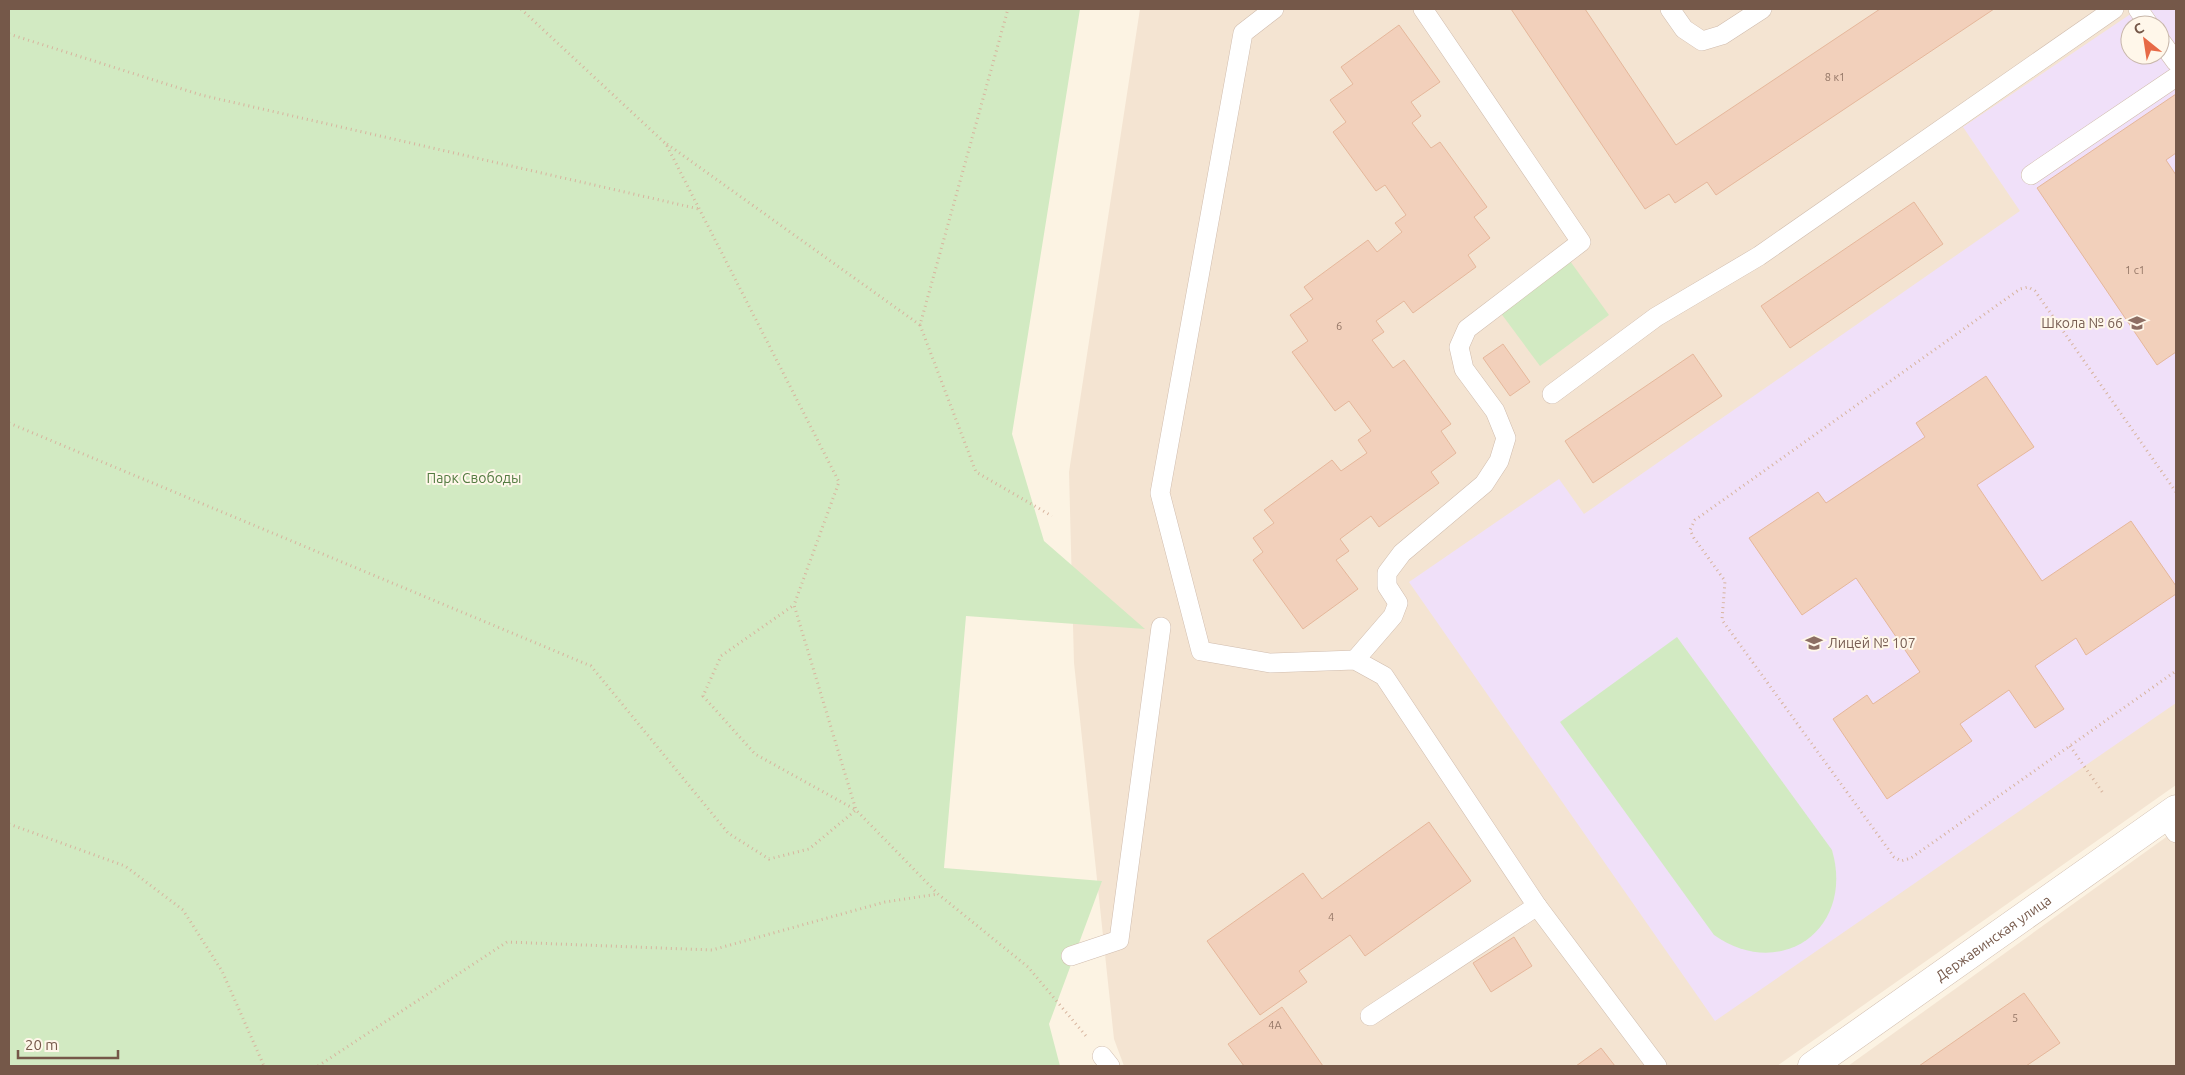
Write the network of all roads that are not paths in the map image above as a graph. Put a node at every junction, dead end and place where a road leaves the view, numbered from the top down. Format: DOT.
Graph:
graph roads {
  1 [pos="1274,9"];
  2 [pos="1423,9"];
  3 [pos="1670,9"];
  4 [pos="1762,9"];
  5 [pos="2114,9"];
  6 [pos="2176,77"];
  7 [pos="2031,175"];
  8 [pos="1552,394"];
  9 [pos="1161,627"];
  10 [pos="1355,660"];
  11 [pos="2172,820"];
  12 [pos="1537,906"];
  13 [pos="1071,956"];
  14 [pos="1370,1016"];
  15 [pos="1657,1066"];
  16 [pos="1812,1066"];
  1 -- 10 [label="lane"];
  2 -- 10 [label="lane"];
  3 -- 4 [label="lane"];
  5 -- 8 [label="lane"];
  6 -- 7 [label="lane"];
  9 -- 13 [label="lane"];
  10 -- 12 [label="lane"];
  11 -- 16 [label="street, Державинская улица"];
  12 -- 14 [label="lane"];
  12 -- 15 [label="lane"];
}
